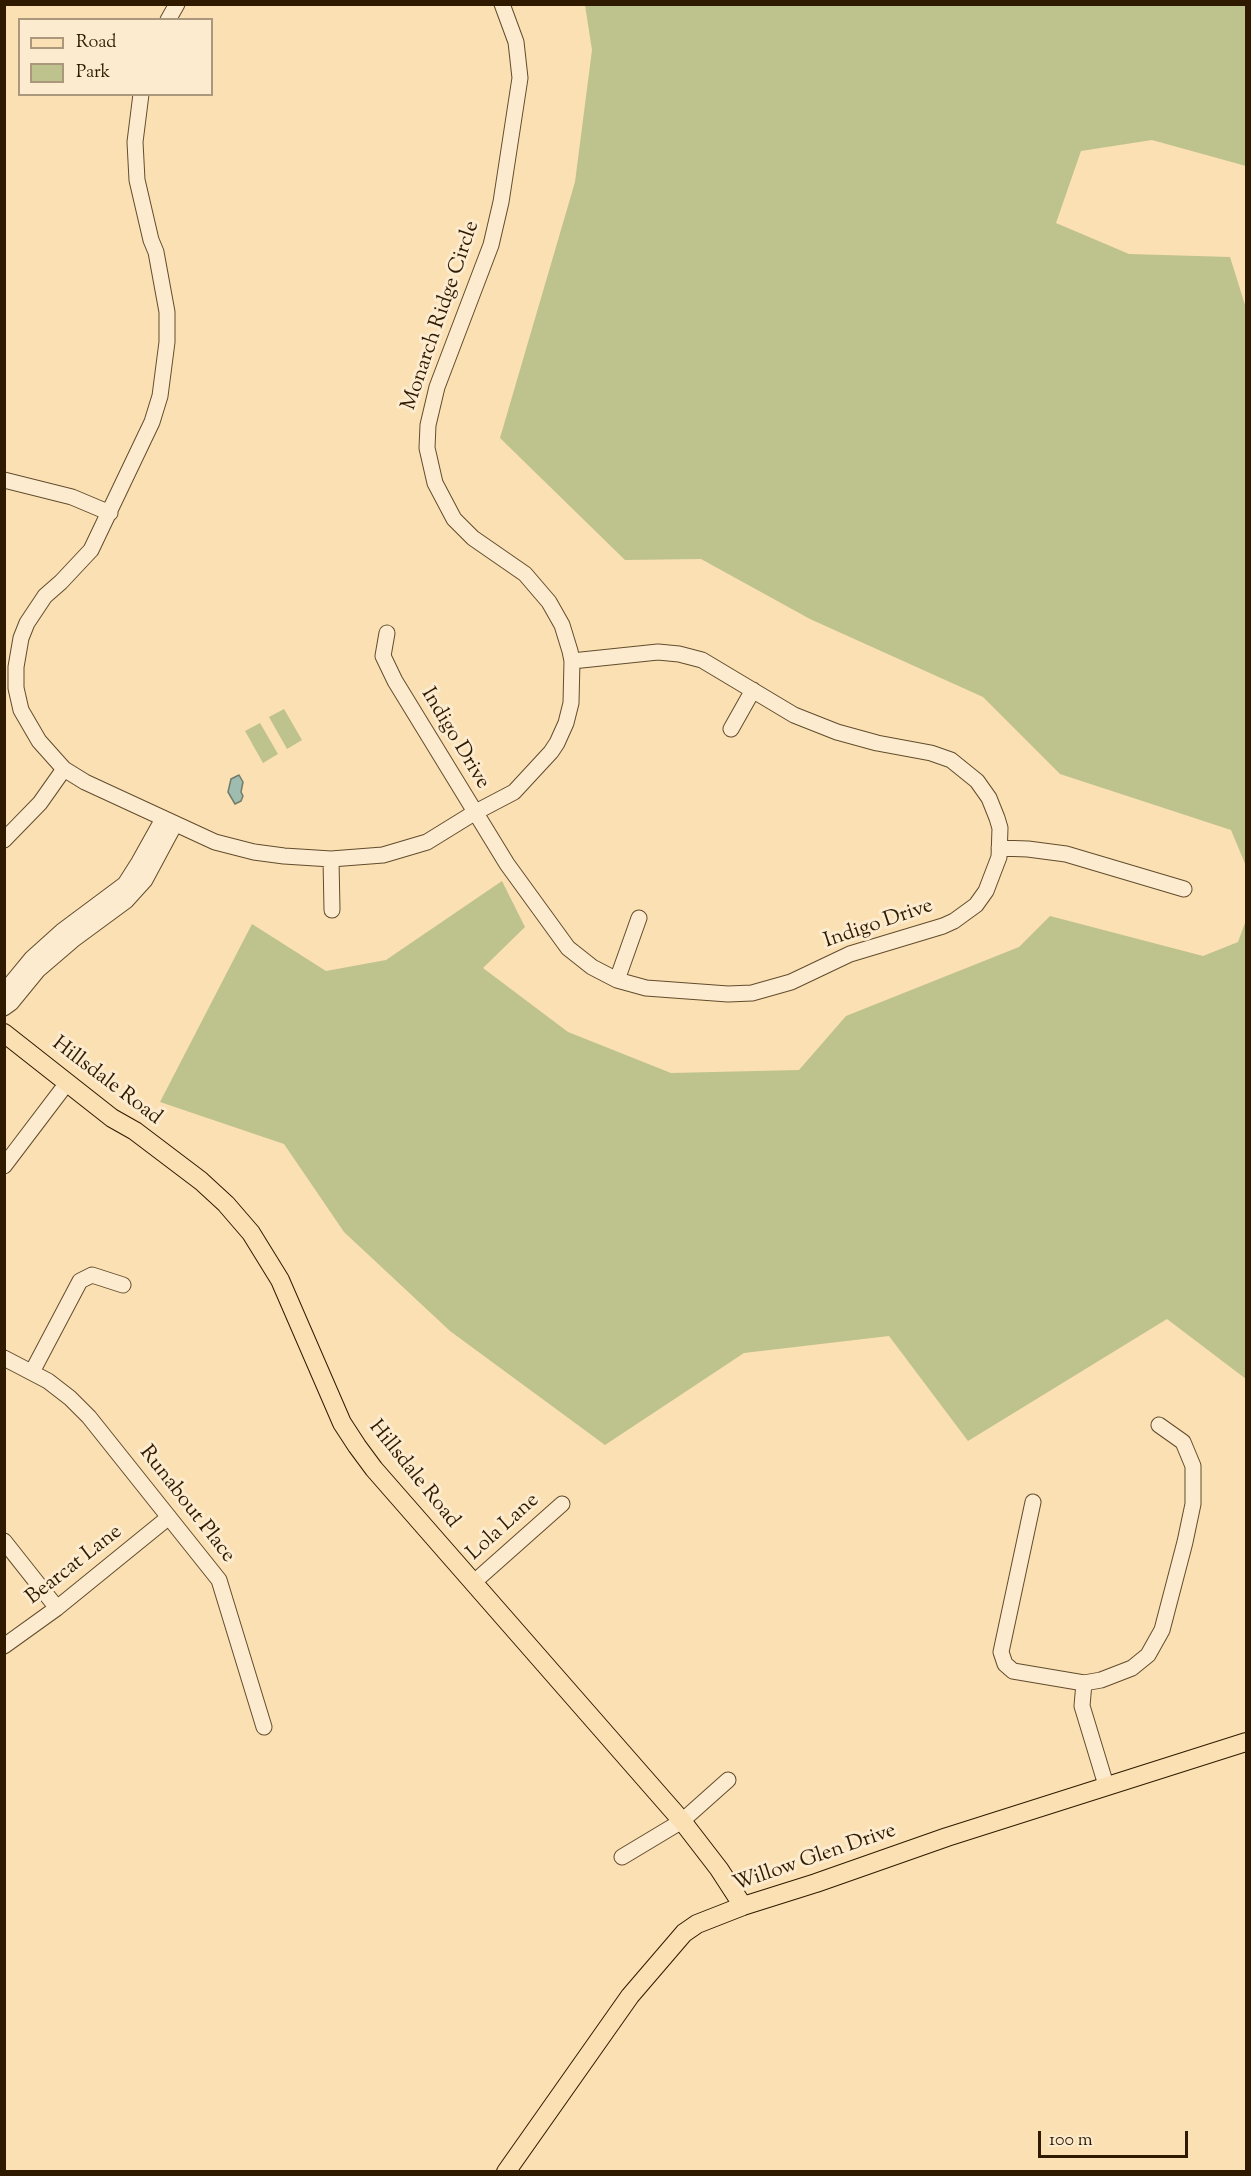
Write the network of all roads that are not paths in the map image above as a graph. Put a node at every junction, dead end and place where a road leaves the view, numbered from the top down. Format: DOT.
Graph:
graph roads {
  1 [pos="177,4"];
  2 [pos="502,4"];
  3 [pos="169,18"];
  4 [pos="141,96"];
  5 [pos="4,480"];
  6 [pos="110,513"];
  7 [pos="387,633"];
  8 [pos="572,661"];
  9 [pos="753,690"];
  10 [pos="731,729"];
  11 [pos="64,769"];
  12 [pos="474,813"];
  13 [pos="169,821"];
  14 [pos="4,840"];
  15 [pos="999,848"];
  16 [pos="331,859"];
  17 [pos="1184,889"];
  18 [pos="332,910"];
  19 [pos="639,918"];
  20 [pos="617,980"];
  21 [pos="4,992"];
  22 [pos="4,1008"];
  23 [pos="4,1033"];
  24 [pos="67,1083"];
  25 [pos="4,1166"];
  26 [pos="123,1285"];
  27 [pos="4,1358"];
  28 [pos="32,1372"];
  29 [pos="1159,1425"];
  30 [pos="1033,1502"];
  31 [pos="562,1503"];
  32 [pos="169,1517"];
  33 [pos="4,1542"];
  34 [pos="473,1583"];
  35 [pos="57,1608"];
  36 [pos="4,1646"];
  37 [pos="1084,1683"];
  38 [pos="264,1727"];
  39 [pos="1246,1742"];
  40 [pos="728,1780"];
  41 [pos="1106,1785"];
  42 [pos="682,1821"];
  43 [pos="622,1857"];
  44 [pos="743,1906"];
  45 [pos="506,2172"];
  1 -- 3 [label="street"];
  2 -- 8 [label="street, Monarch Ridge Circle"];
  4 -- 6 [label="street, Monarch Ridge Circle"];
  5 -- 6 [label="street"];
  6 -- 11 [label="street, Monarch Ridge Circle"];
  7 -- 12 [label="street, Indigo Drive"];
  8 -- 9 [label="street, Indigo Drive"];
  8 -- 12 [label="street, Monarch Ridge Circle"];
  9 -- 10 [label="street"];
  9 -- 15 [label="street, Indigo Drive"];
  11 -- 13 [label="street, Monarch Ridge Circle"];
  11 -- 14 [label="street"];
  12 -- 16 [label="street, Monarch Ridge Circle"];
  12 -- 20 [label="street, Indigo Drive"];
  13 -- 16 [label="street, Monarch Ridge Circle"];
  13 -- 21 [label="street"];
  13 -- 22 [label="street"];
  15 -- 17 [label="street"];
  15 -- 20 [label="street, Indigo Drive"];
  16 -- 18 [label="street"];
  19 -- 20 [label="street"];
  23 -- 24 [label="main road, Hillsdale Road"];
  24 -- 25 [label="street"];
  24 -- 34 [label="main road, Hillsdale Road"];
  26 -- 28 [label="street"];
  27 -- 28 [label="street, Runabout Place"];
  28 -- 32 [label="street, Runabout Place"];
  29 -- 37 [label="street"];
  30 -- 37 [label="street"];
  31 -- 34 [label="street, Lola Lane"];
  32 -- 35 [label="street, Bearcat Lane"];
  32 -- 38 [label="street, Runabout Place"];
  33 -- 35 [label="street"];
  34 -- 42 [label="main road, Hillsdale Road"];
  35 -- 36 [label="street, Bearcat Lane"];
  37 -- 41 [label="street"];
  39 -- 41 [label="main road, Willow Glen Drive"];
  40 -- 42 [label="street"];
  41 -- 44 [label="main road, Willow Glen Drive"];
  42 -- 43 [label="street"];
  42 -- 44 [label="main road, Hillsdale Road"];
  44 -- 45 [label="main road, Willow Glen Drive"];
}
